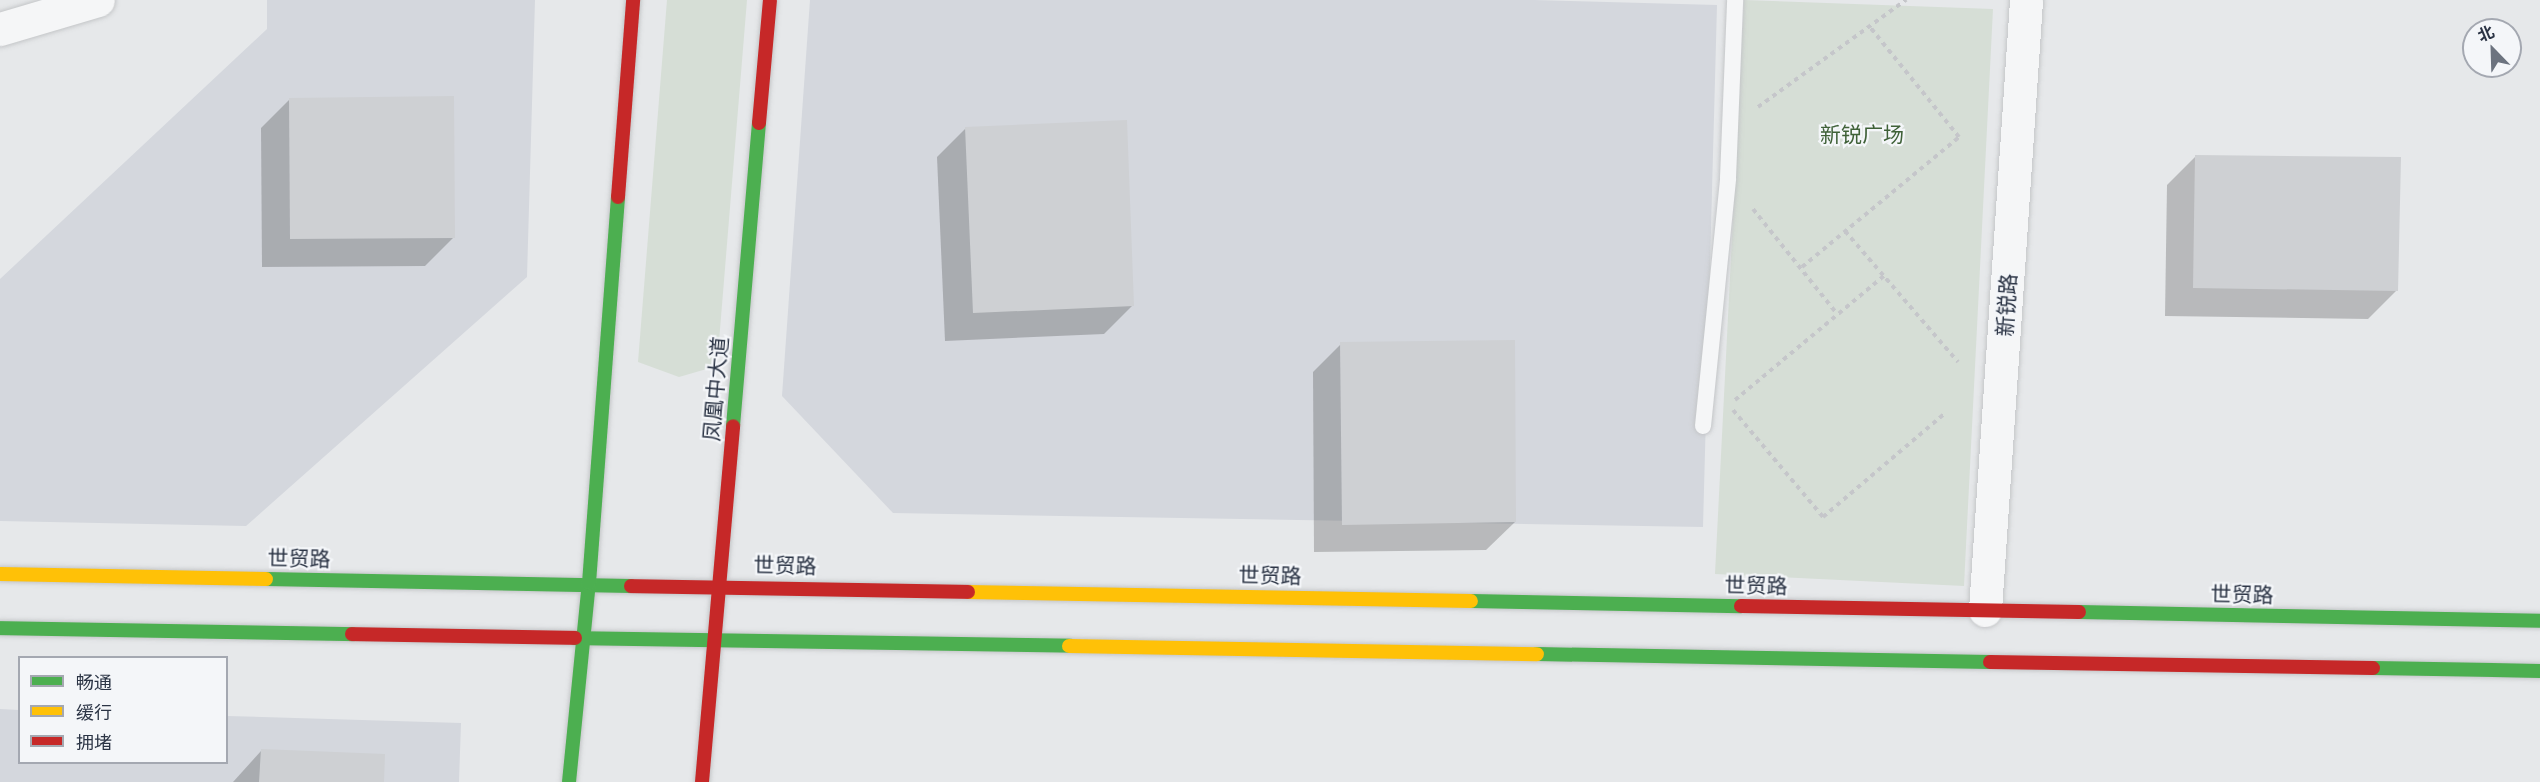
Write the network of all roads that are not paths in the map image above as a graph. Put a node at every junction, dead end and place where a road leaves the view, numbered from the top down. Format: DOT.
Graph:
graph roads {
  1 [pos="98,0"];
  2 [pos="633,0"];
  3 [pos="770,0"];
  4 [pos="1735,0"];
  5 [pos="2026,0"];
  6 [pos="0,28"];
  7 [pos="1703,426"];
  8 [pos="0,574"];
  9 [pos="589,582"];
  10 [pos="719,585"];
  11 [pos="1985,610"];
  12 [pos="2540,621"];
  13 [pos="0,628"];
  14 [pos="583,638"];
  15 [pos="715,640"];
  16 [pos="2540,671"];
  17 [pos="569,782"];
  18 [pos="702,782"];
  1 -- 6 [label="street"];
  2 -- 9 [label="main road"];
  3 -- 10 [label="main road, 凤凰中大道"];
  4 -- 7 [label="lane"];
  5 -- 11 [label="street, 新锐路"];
  8 -- 9 [label="main road, 世贸路"];
  9 -- 10 [label="main road, 世贸路"];
  9 -- 14 [label="main road"];
  10 -- 11 [label="main road, 世贸路"];
  10 -- 15 [label="main road, 凤凰中大道"];
  11 -- 12 [label="main road, 世贸路"];
  13 -- 14 [label="main road"];
  14 -- 15 [label="main road"];
  14 -- 17 [label="main road"];
  15 -- 16 [label="main road"];
  15 -- 18 [label="main road, 凤凰中大道"];
}
